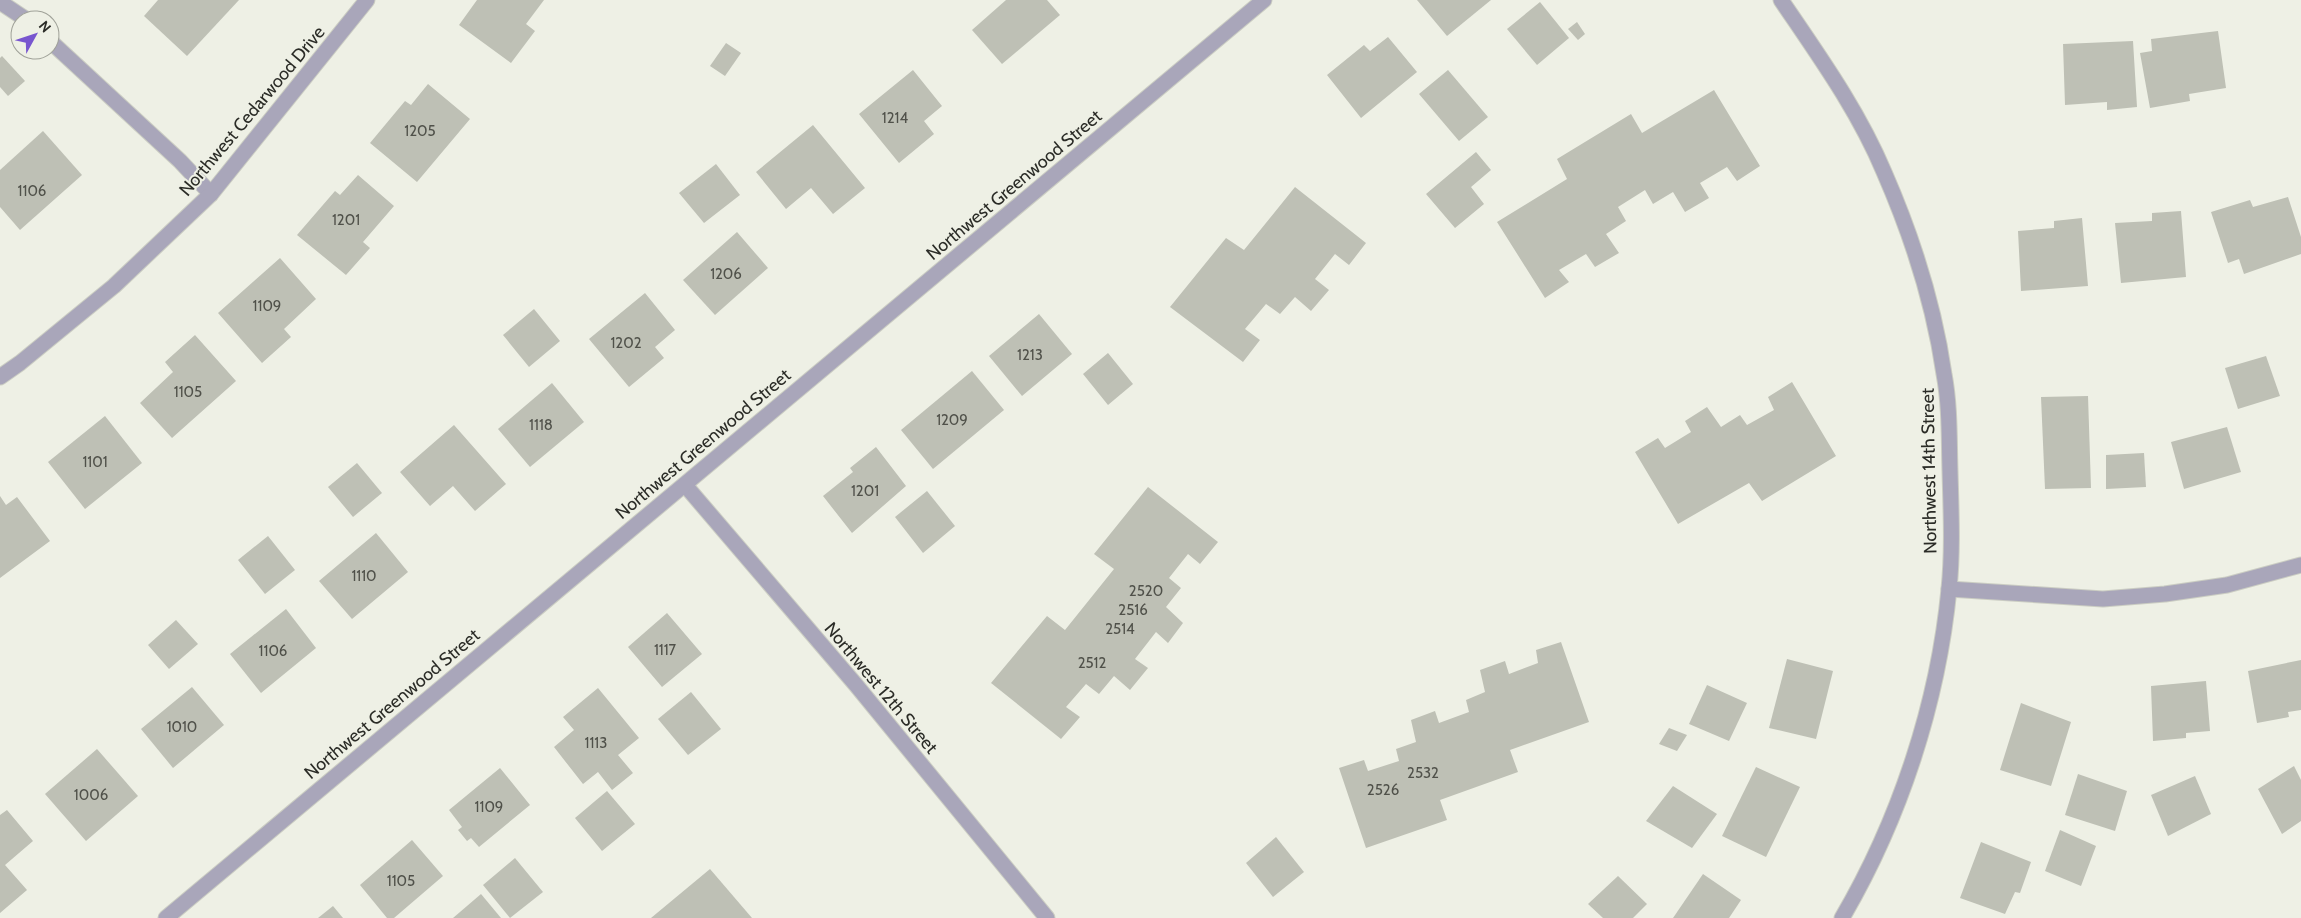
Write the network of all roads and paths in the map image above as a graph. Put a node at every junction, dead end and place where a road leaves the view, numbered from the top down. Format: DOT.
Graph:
graph roads {
  1 [pos="367,0"];
  2 [pos="1264,0"];
  3 [pos="1781,0"];
  4 [pos="0,2"];
  5 [pos="12,10"];
  6 [pos="60,51"];
  7 [pos="211,194"];
  8 [pos="0,377"];
  9 [pos="685,485"];
  10 [pos="2301,565"];
  11 [pos="1949,589"];
  12 [pos="166,918"];
  13 [pos="1047,918"];
  14 [pos="1842,918"];
  1 -- 7 [label="street, Northwest Cedarwood Drive"];
  2 -- 9 [label="street, Northwest Greenwood Street"];
  3 -- 11 [label="street, Northwest 14th Street"];
  4 -- 5 [label="street"];
  6 -- 7 [label="street"];
  7 -- 8 [label="street, Northwest Cedarwood Drive"];
  9 -- 12 [label="street, Northwest Greenwood Street"];
  9 -- 13 [label="street, Northwest 12th Street"];
  10 -- 11 [label="street"];
  11 -- 14 [label="street, Northwest 14th Street"];
}
